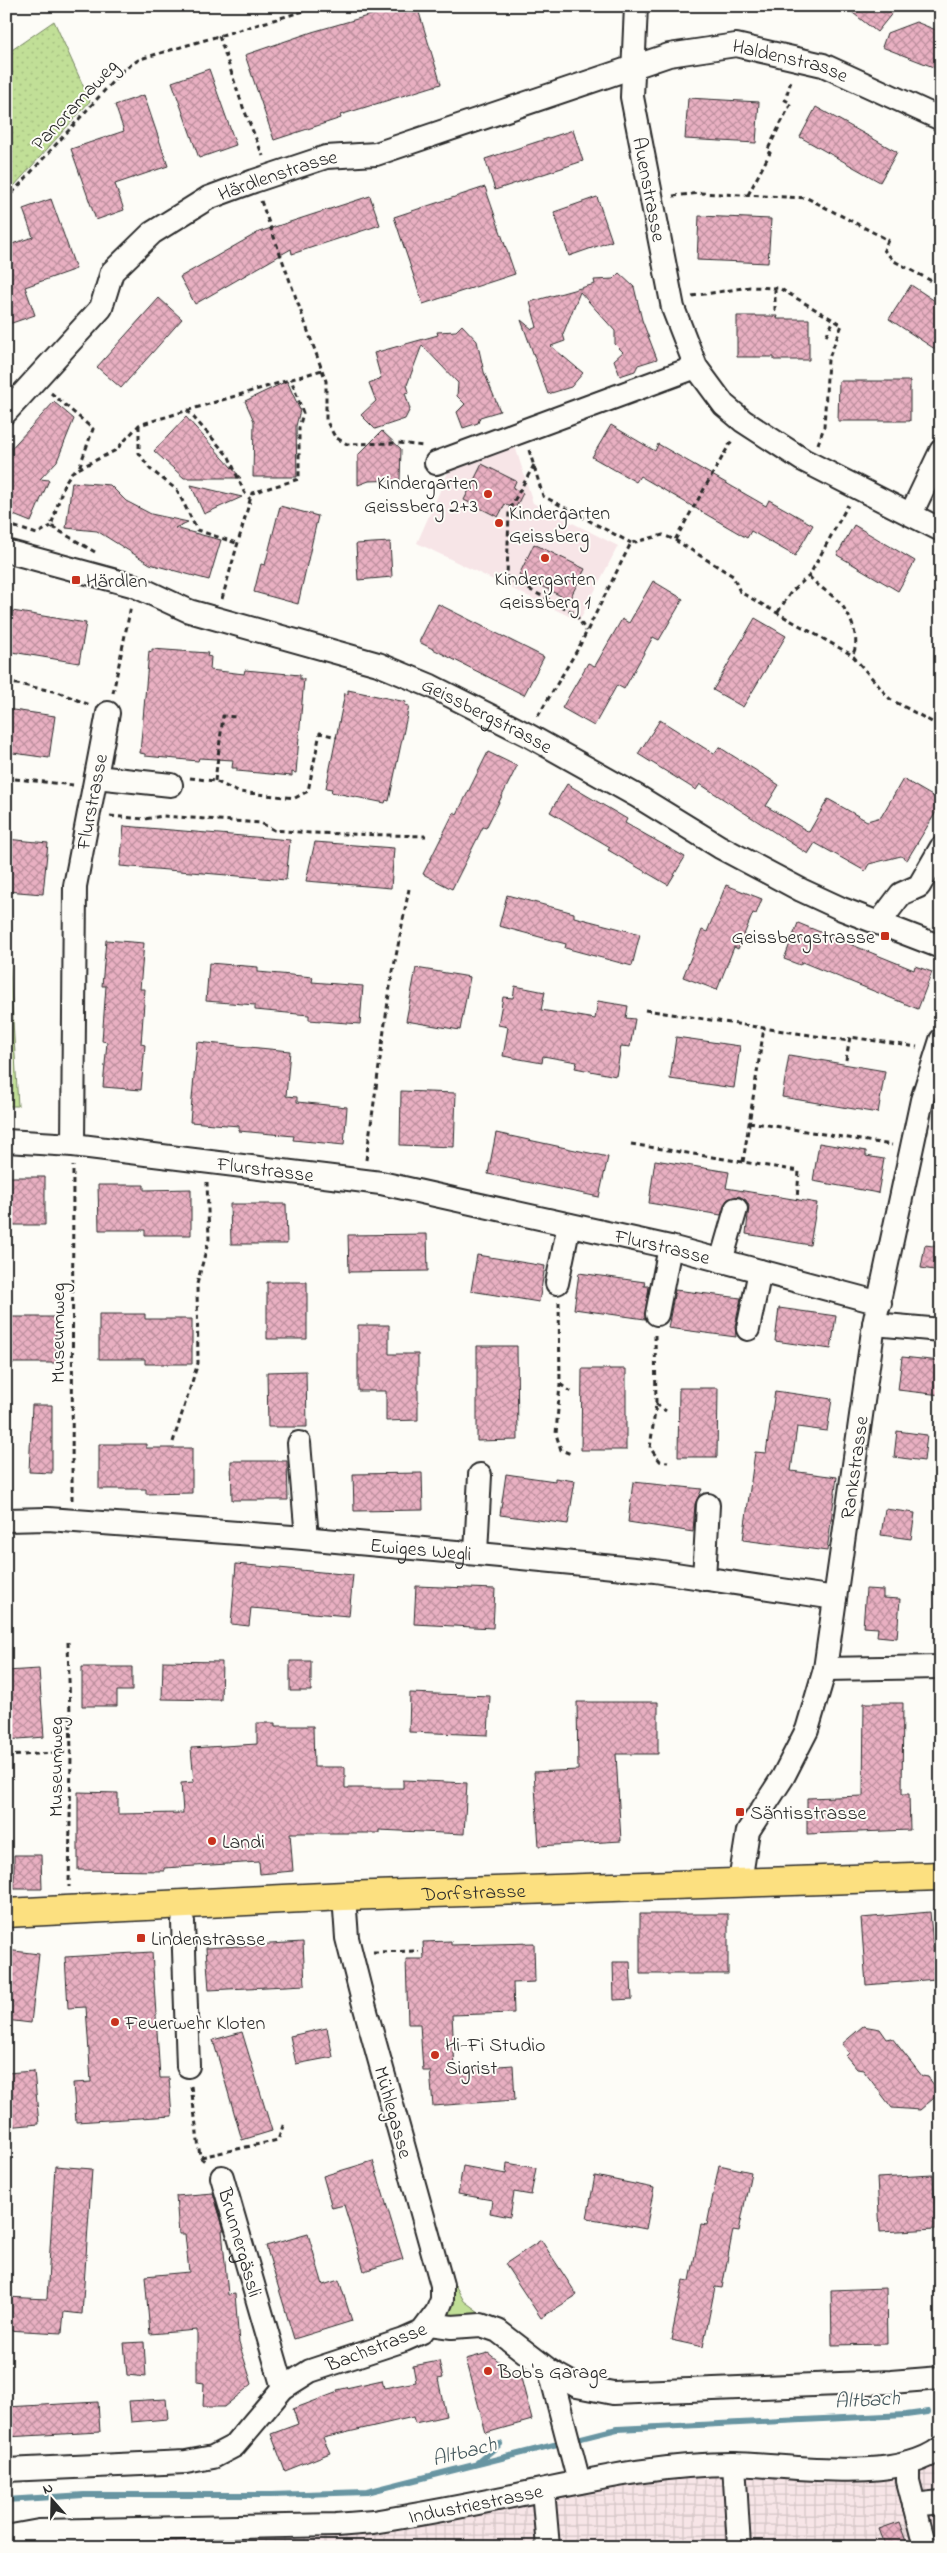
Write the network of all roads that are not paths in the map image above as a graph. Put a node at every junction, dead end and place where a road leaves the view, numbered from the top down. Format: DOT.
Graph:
graph roads {
  1 [pos="636,6"];
  2 [pos="633,66"];
  3 [pos="941,119"];
  4 [pos="696,367"];
  5 [pos="6,412"];
  6 [pos="941,451"];
  7 [pos="436,463"];
  8 [pos="911,514"];
  9 [pos="941,530"];
  10 [pos="6,551"];
  11 [pos="108,713"];
  12 [pos="95,782"];
  13 [pos="178,782"];
  14 [pos="941,848"];
  15 [pos="880,923"];
  16 [pos="941,947"];
  17 [pos="939,1045"];
  18 [pos="6,1141"];
  19 [pos="73,1145"];
  20 [pos="736,1209"];
  21 [pos="569,1225"];
  22 [pos="670,1247"];
  23 [pos="721,1261"];
  24 [pos="760,1270"];
  25 [pos="557,1283"];
  26 [pos="880,1302"];
  27 [pos="656,1314"];
  28 [pos="874,1324"];
  29 [pos="748,1329"];
  30 [pos="941,1330"];
  31 [pos="299,1443"];
  32 [pos="480,1475"];
  33 [pos="708,1505"];
  34 [pos="6,1520"];
  35 [pos="307,1538"];
  36 [pos="476,1553"];
  37 [pos="704,1579"];
  38 [pos="835,1598"];
  39 [pos="941,1667"];
  40 [pos="825,1668"];
  41 [pos="941,1876"];
  42 [pos="740,1882"];
  43 [pos="344,1896"];
  44 [pos="6,1913"];
  45 [pos="183,1922"];
  46 [pos="188,2066"];
  47 [pos="222,2177"];
  48 [pos="430,2324"];
  49 [pos="550,2371"];
  50 [pos="941,2378"];
  51 [pos="284,2388"];
  52 [pos="941,2448"];
  53 [pos="734,2464"];
  54 [pos="908,2464"];
  55 [pos="6,2470"];
  56 [pos="580,2482"];
  57 [pos="543,2490"];
  58 [pos="941,2502"];
  59 [pos="914,2505"];
  60 [pos="283,2536"];
  61 [pos="6,2537"];
  62 [pos="548,2547"];
  63 [pos="739,2547"];
  64 [pos="925,2547"];
  1 -- 2 [label="street, Auenstrasse"];
  2 -- 3 [label="street, Haldenstrasse"];
  2 -- 4 [label="street, Auenstrasse"];
  2 -- 5 [label="street, Härdlenstrasse"];
  4 -- 7 [label="street"];
  4 -- 8 [label="street, Auenstrasse"];
  6 -- 8 [label="street"];
  8 -- 9 [label="street, Auenstrasse"];
  10 -- 15 [label="street, Geissbergstrasse"];
  11 -- 12 [label="street, Flurstrasse"];
  12 -- 13 [label="street"];
  12 -- 19 [label="street, Flurstrasse"];
  14 -- 15 [label="street"];
  15 -- 16 [label="street, Geissbergstrasse"];
  17 -- 26 [label="street, Rankstrasse"];
  18 -- 19 [label="street"];
  19 -- 21 [label="street, Flurstrasse"];
  20 -- 23 [label="street"];
  21 -- 22 [label="street, Flurstrasse"];
  21 -- 25 [label="street"];
  22 -- 23 [label="street, Flurstrasse"];
  22 -- 27 [label="street"];
  23 -- 24 [label="street, Flurstrasse"];
  24 -- 26 [label="street, Flurstrasse"];
  24 -- 29 [label="street"];
  26 -- 28 [label="street, Rankstrasse"];
  28 -- 30 [label="street"];
  28 -- 38 [label="street, Rankstrasse"];
  31 -- 35 [label="street"];
  32 -- 36 [label="street"];
  33 -- 37 [label="street"];
  34 -- 35 [label="street, Ewiges Wegli"];
  35 -- 36 [label="street, Ewiges Wegli"];
  36 -- 37 [label="street, Ewiges Wegli"];
  37 -- 38 [label="street, Ewiges Wegli"];
  38 -- 40 [label="street, Rankstrasse"];
  39 -- 40 [label="street"];
  40 -- 42 [label="street, Rankstrasse"];
  41 -- 42 [label="main road, Dorfstrasse"];
  42 -- 43 [label="main road, Dorfstrasse"];
  43 -- 44 [label="main road, Dorfstrasse"];
  43 -- 48 [label="street, Mühlegasse"];
  45 -- 46 [label="street"];
  47 -- 51 [label="street, Brunnergässli"];
  48 -- 49 [label="street, Bachstrasse"];
  48 -- 51 [label="street, Bachstrasse"];
  49 -- 50 [label="street, Bachstrasse"];
  49 -- 56 [label="street"];
  51 -- 55 [label="street, Bachstrasse"];
  52 -- 54 [label="street, Industriestrasse"];
  53 -- 54 [label="street, Industriestrasse"];
  53 -- 56 [label="street, Industriestrasse"];
  53 -- 63 [label="street"];
  54 -- 59 [label="street"];
  56 -- 57 [label="street, Industriestrasse"];
  57 -- 60 [label="street, Industriestrasse"];
  57 -- 62 [label="street"];
  58 -- 59 [label="street"];
  59 -- 64 [label="street"];
  60 -- 61 [label="street, Industriestrasse"];
}
